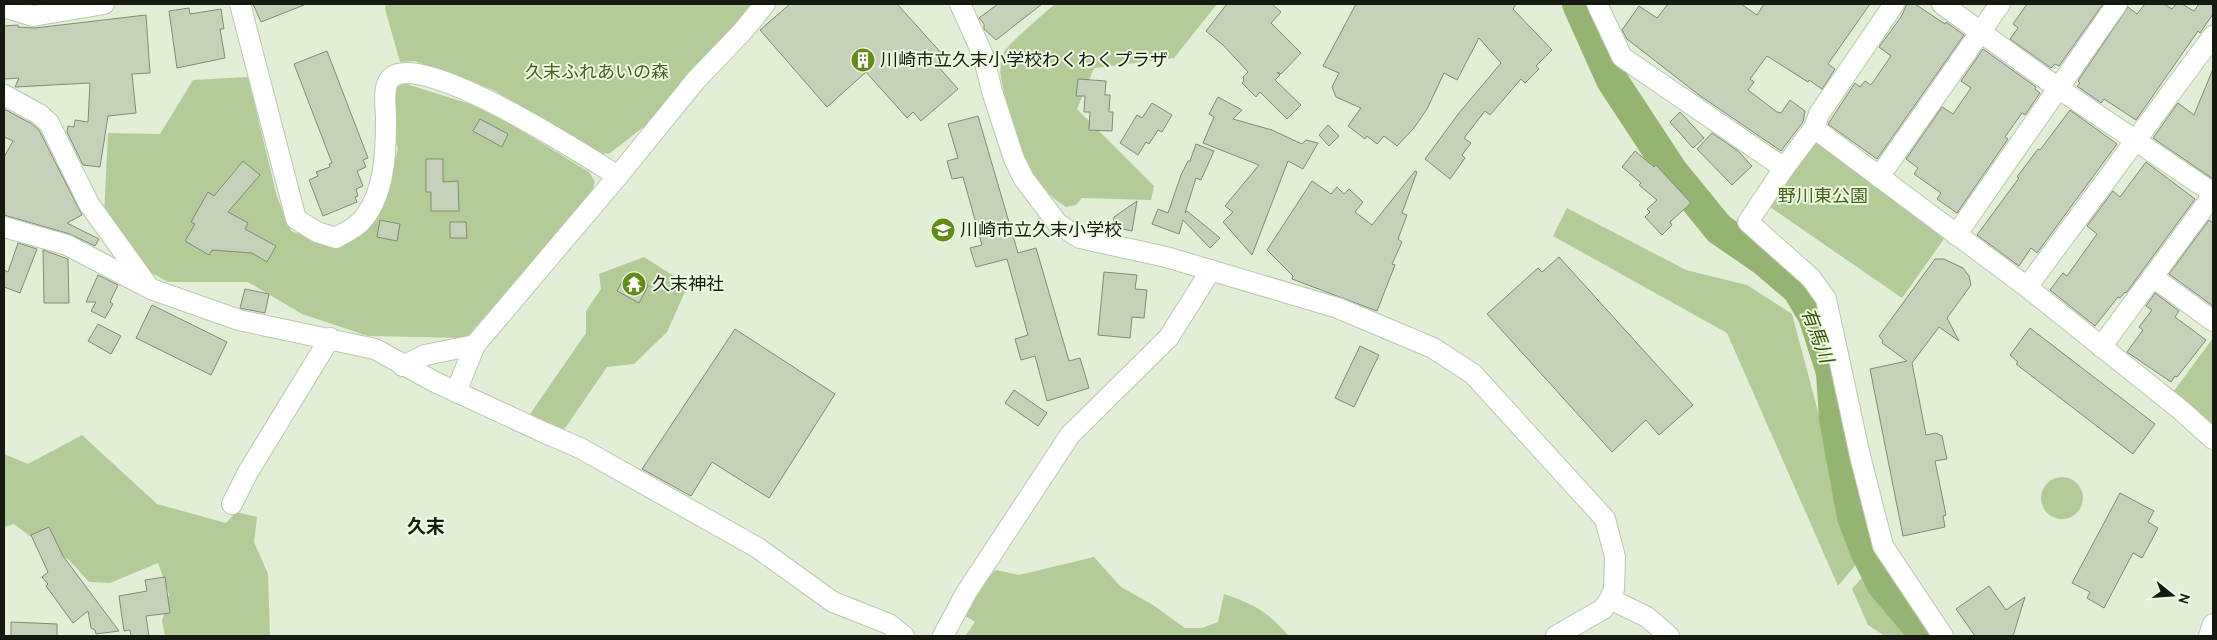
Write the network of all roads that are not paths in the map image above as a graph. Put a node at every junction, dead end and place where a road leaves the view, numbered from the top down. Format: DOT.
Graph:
graph roads {
  1 [pos="104,4"];
  2 [pos="240,4"];
  3 [pos="765,4"];
  4 [pos="960,4"];
  5 [pos="1597,4"];
  6 [pos="1894,4"];
  7 [pos="1942,4"];
  8 [pos="2000,4"];
  9 [pos="2117,4"];
  10 [pos="4,7"];
  11 [pos="1982,32"];
  12 [pos="2213,36"];
  13 [pos="2058,88"];
  14 [pos="4,95"];
  15 [pos="1814,128"];
  16 [pos="2137,141"];
  17 [pos="1784,168"];
  18 [pos="618,176"];
  19 [pos="1879,177"];
  20 [pos="2213,194"];
  21 [pos="4,227"];
  22 [pos="1956,235"];
  23 [pos="1210,270"];
  24 [pos="2152,276"];
  25 [pos="2026,287"];
  26 [pos="151,289"];
  27 [pos="2213,321"];
  28 [pos="330,338"];
  29 [pos="475,345"];
  30 [pos="2101,347"];
  31 [pos="403,366"];
  32 [pos="456,392"];
  33 [pos="2213,439"];
  34 [pos="232,504"];
  35 [pos="1610,599"];
  36 [pos="2213,624"];
  37 [pos="904,636"];
  38 [pos="943,636"];
  39 [pos="1556,636"];
  40 [pos="1668,636"];
  41 [pos="1943,636"];
  42 [pos="2208,636"];
  1 -- 10 [label="street"];
  2 -- 18 [label="street"];
  3 -- 18 [label="street"];
  4 -- 23 [label="street"];
  5 -- 17 [label="street"];
  6 -- 15 [label="street"];
  7 -- 11 [label="street"];
  8 -- 11 [label="street"];
  9 -- 13 [label="street"];
  11 -- 13 [label="street"];
  11 -- 19 [label="street"];
  12 -- 16 [label="street"];
  13 -- 16 [label="street"];
  13 -- 22 [label="street"];
  14 -- 26 [label="street"];
  15 -- 17 [label="street"];
  15 -- 19 [label="street"];
  16 -- 20 [label="street"];
  16 -- 25 [label="street"];
  17 -- 41 [label="street"];
  18 -- 29 [label="street"];
  19 -- 22 [label="street"];
  20 -- 24 [label="street"];
  21 -- 26 [label="street"];
  22 -- 25 [label="street"];
  23 -- 35 [label="street"];
  23 -- 38 [label="street"];
  24 -- 27 [label="street"];
  24 -- 30 [label="street"];
  25 -- 30 [label="street"];
  26 -- 28 [label="street"];
  28 -- 31 [label="street"];
  28 -- 34 [label="street"];
  29 -- 31 [label="street"];
  29 -- 32 [label="street"];
  30 -- 33 [label="street"];
  31 -- 32 [label="street"];
  32 -- 37 [label="street"];
  35 -- 39 [label="street"];
  35 -- 40 [label="street"];
  36 -- 42 [label="street"];
}
